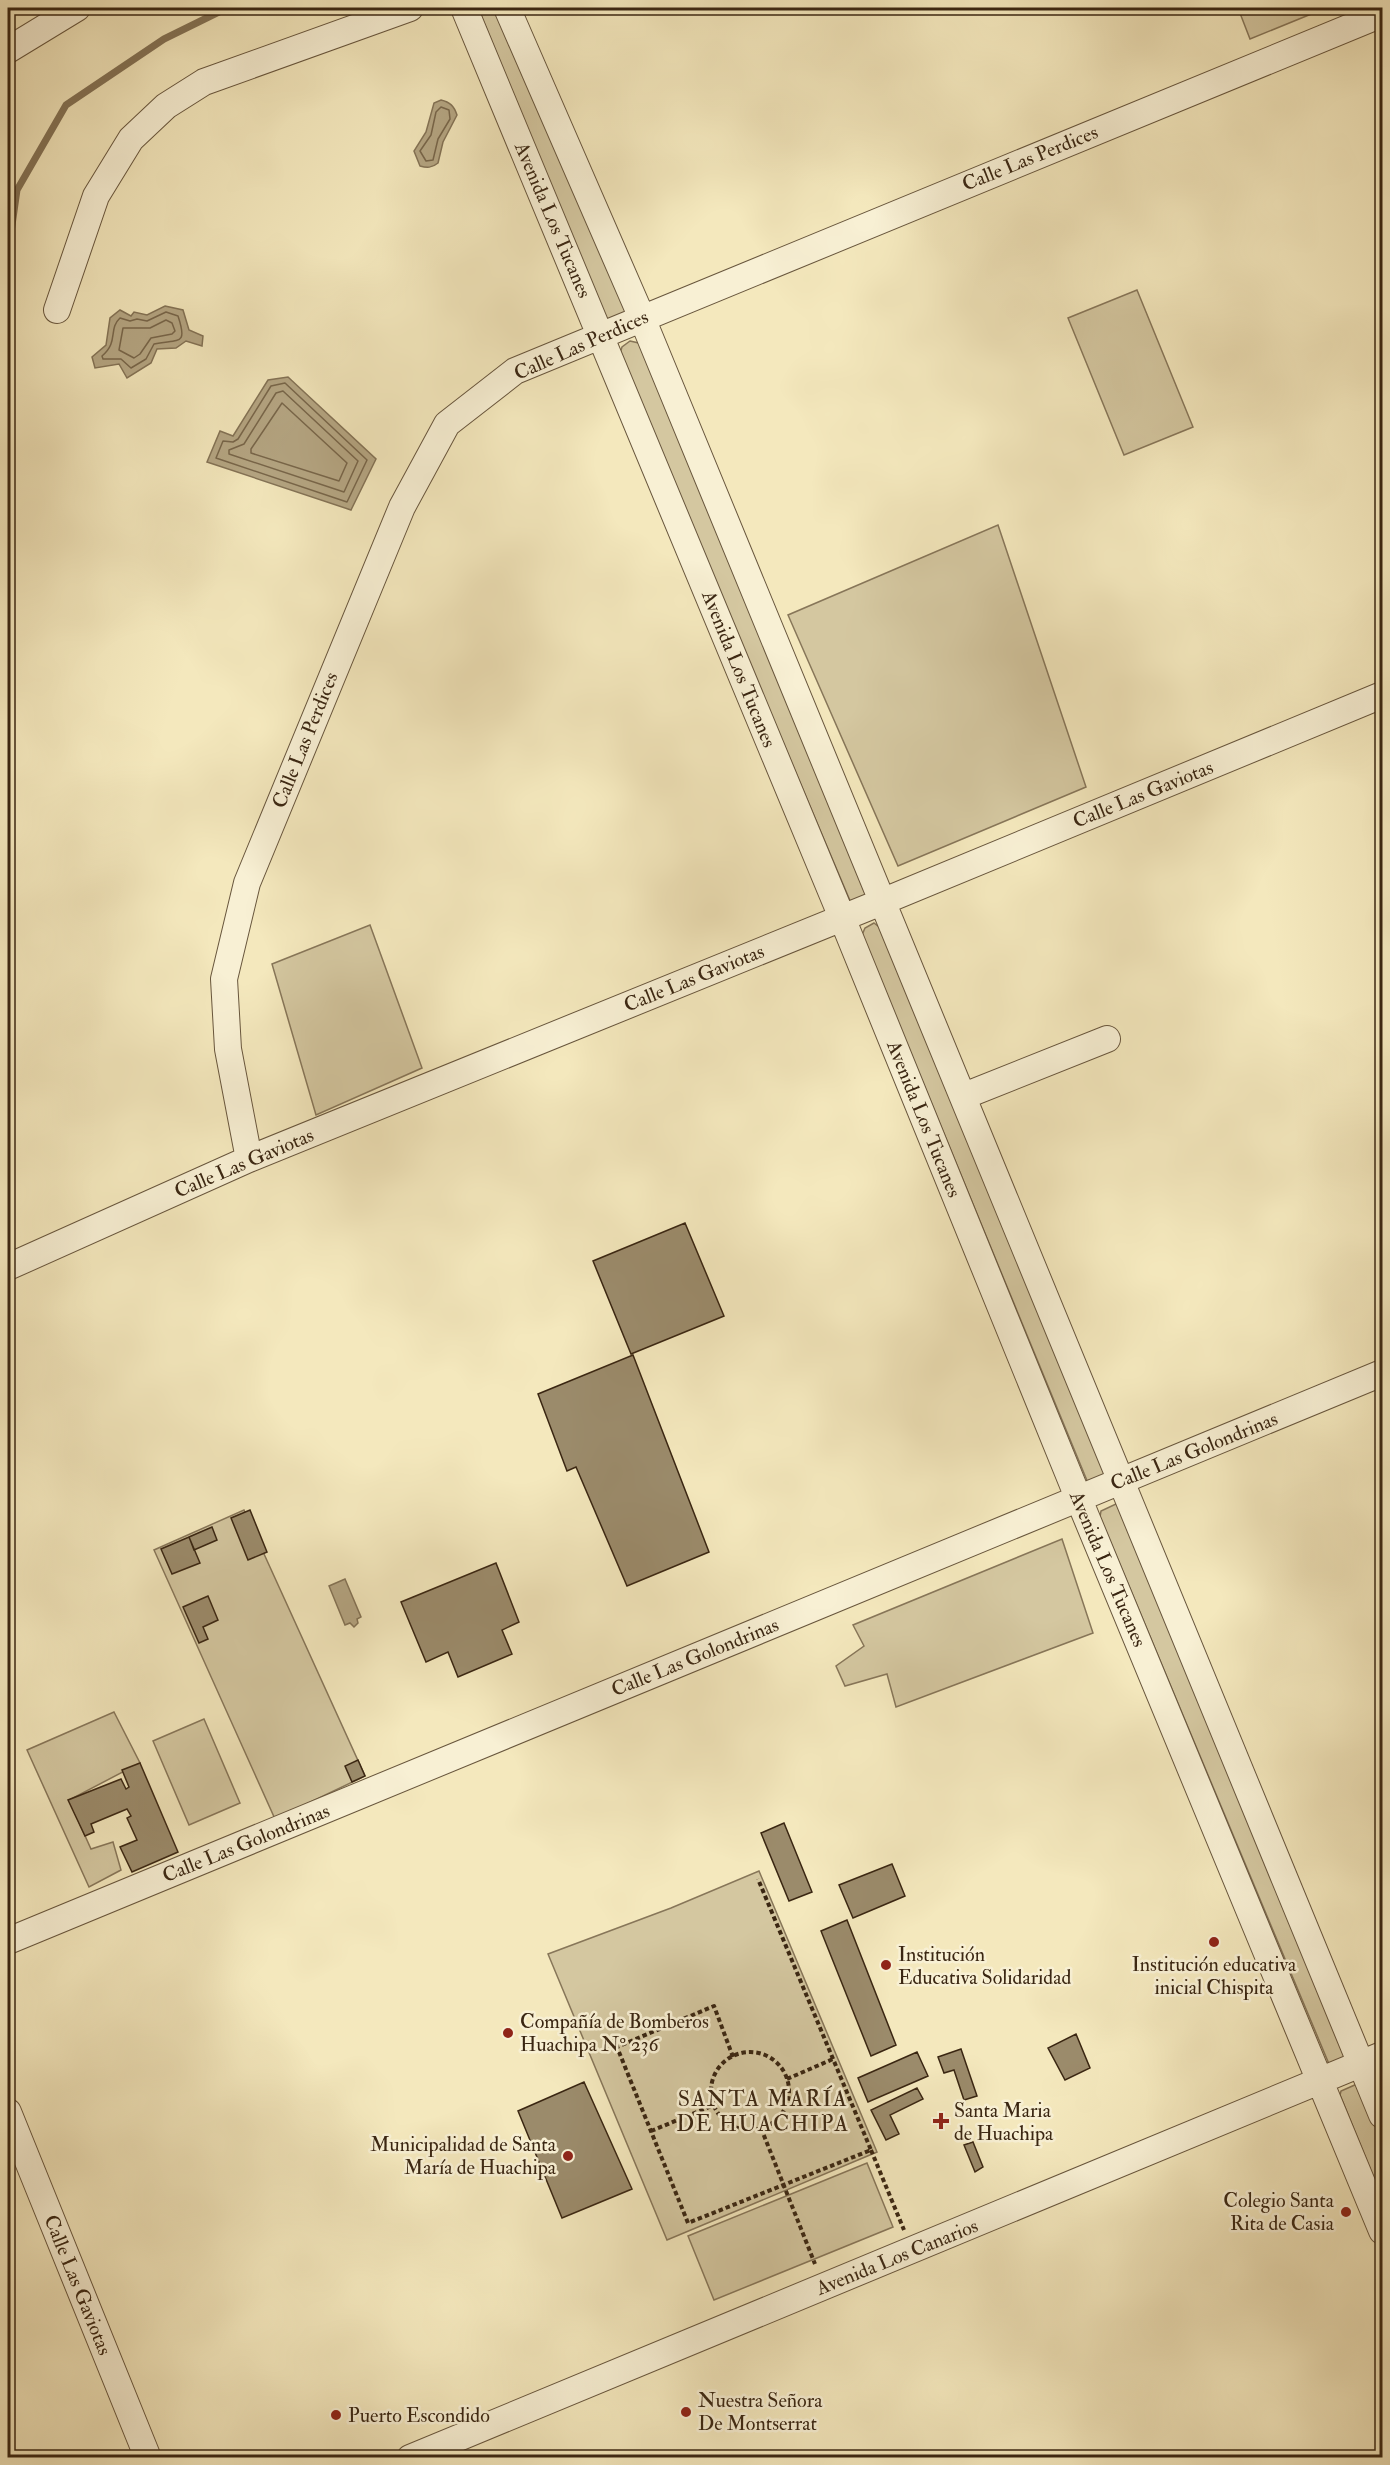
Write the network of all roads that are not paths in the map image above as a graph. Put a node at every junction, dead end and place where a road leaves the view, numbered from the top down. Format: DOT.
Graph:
graph roads {
  1 [pos="77,8"];
  2 [pos="410,8"];
  3 [pos="464,8"];
  4 [pos="507,8"];
  5 [pos="1383,14"];
  6 [pos="8,50"];
  7 [pos="57,310"];
  8 [pos="642,318"];
  9 [pos="601,334"];
  10 [pos="1383,695"];
  11 [pos="884,901"];
  12 [pos="842,918"];
  13 [pos="1107,1039"];
  14 [pos="964,1096"];
  15 [pos="249,1159"];
  16 [pos="8,1267"];
  17 [pos="1383,1373"];
  18 [pos="1121,1481"];
  19 [pos="1079,1498"];
  20 [pos="8,1941"];
  21 [pos="1372,2059"];
  22 [pos="1322,2081"];
  23 [pos="8,2112"];
  24 [pos="1383,2115"];
  25 [pos="1383,2231"];
  26 [pos="148,2457"];
  27 [pos="410,2457"];
  1 -- 6 [label="street"];
  2 -- 7 [label="street"];
  3 -- 9 [label="street, Avenida Los Tucanes"];
  4 -- 8 [label="street"];
  5 -- 8 [label="street, Calle Las Perdices"];
  8 -- 9 [label="street, Calle Las Perdices"];
  8 -- 11 [label="street"];
  9 -- 12 [label="street, Avenida Los Tucanes"];
  9 -- 15 [label="street, Calle Las Perdices"];
  10 -- 11 [label="street, Calle Las Gaviotas"];
  11 -- 12 [label="street, Calle Las Gaviotas"];
  11 -- 14 [label="street"];
  12 -- 15 [label="street, Calle Las Gaviotas"];
  12 -- 19 [label="street, Avenida Los Tucanes"];
  13 -- 14 [label="street"];
  14 -- 18 [label="street"];
  15 -- 16 [label="street, Calle Las Gaviotas"];
  17 -- 18 [label="street, Calle Las Golondrinas"];
  18 -- 19 [label="street, Calle Las Golondrinas"];
  18 -- 21 [label="street"];
  19 -- 20 [label="street, Calle Las Golondrinas"];
  19 -- 22 [label="street, Avenida Los Tucanes"];
  21 -- 22 [label="street, Avenida Los Canarios"];
  21 -- 24 [label="street"];
  22 -- 25 [label="street, Avenida Los Tucanes"];
  22 -- 27 [label="street, Avenida Los Canarios"];
  23 -- 26 [label="street, Calle Las Gaviotas"];
}
